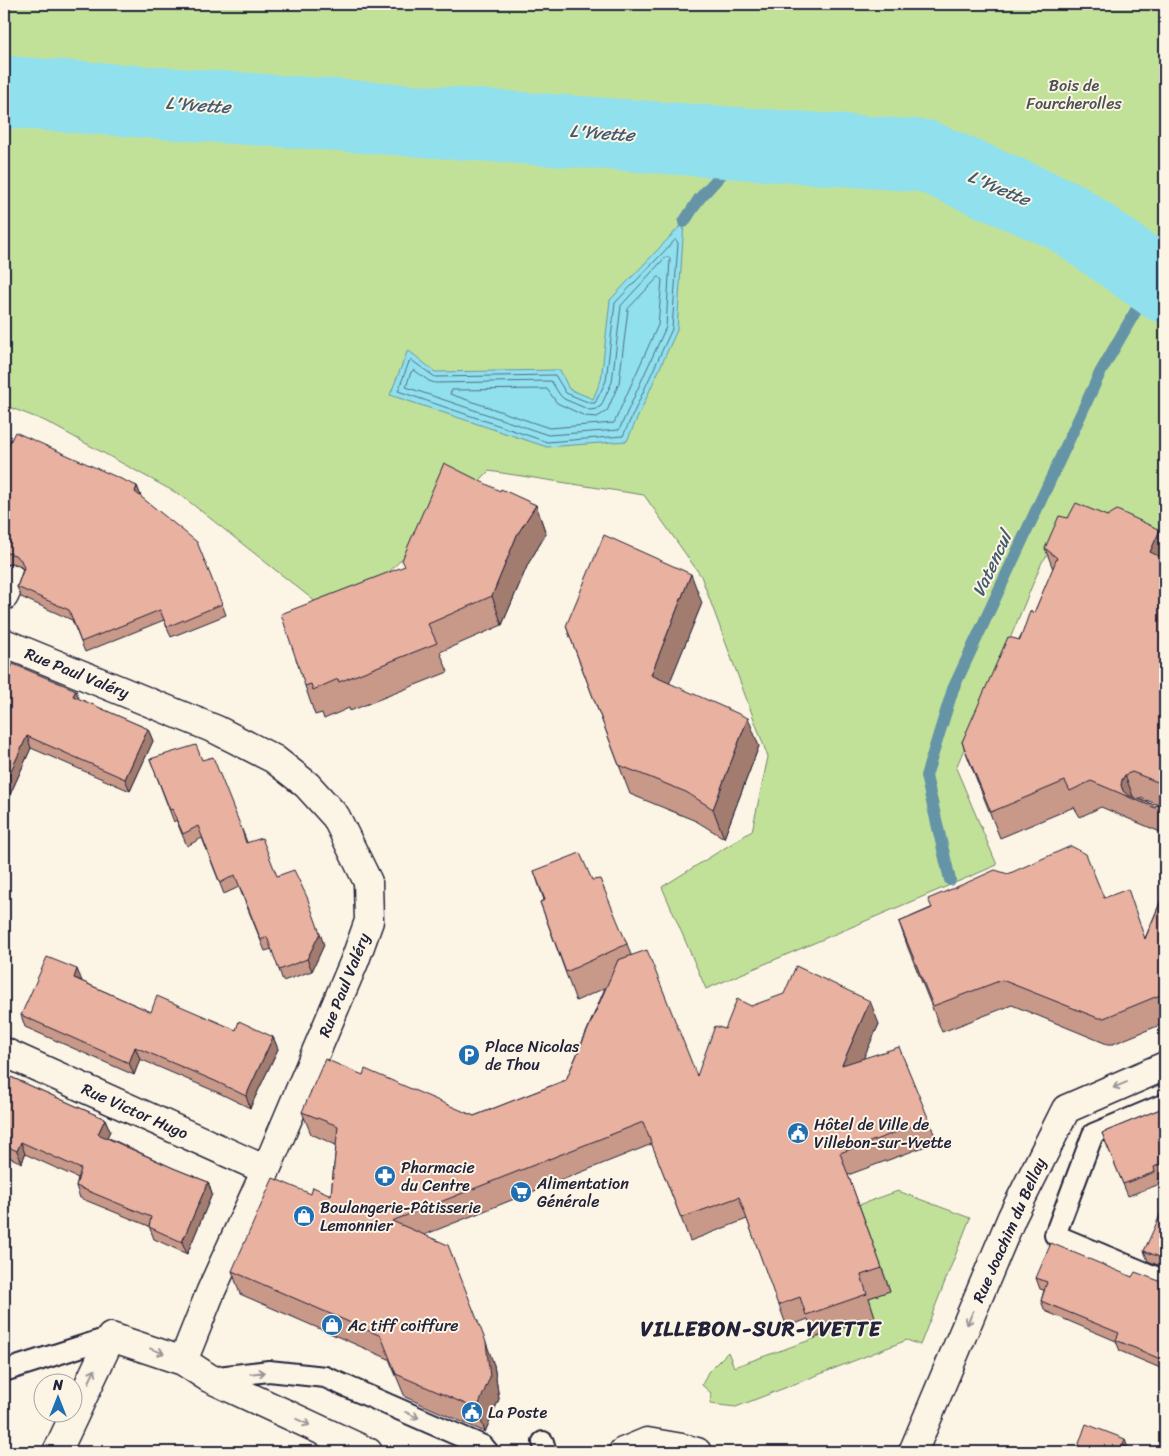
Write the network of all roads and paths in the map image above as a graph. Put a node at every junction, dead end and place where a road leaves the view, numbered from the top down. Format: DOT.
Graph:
graph roads {
  1 [pos="4,644"];
  2 [pos="4,1052"];
  3 [pos="1165,1066"];
  4 [pos="1165,1104"];
  5 [pos="266,1170"];
  6 [pos="1165,1280"];
  7 [pos="111,1337"];
  8 [pos="183,1361"];
  9 [pos="4,1373"];
  10 [pos="209,1378"];
  11 [pos="56,1452"];
  12 [pos="368,1452"];
  13 [pos="488,1452"];
  14 [pos="623,1452"];
  15 [pos="697,1452"];
  16 [pos="913,1452"];
  1 -- 5 [label="street, Rue Paul Valéry"];
  2 -- 5 [label="street, Rue Victor Hugo"];
  3 -- 16 [label="street, Rue Joachim du Bellay, one-way"];
  4 -- 6 [label="lane"];
  5 -- 8 [label="street, Rue Paul Valéry"];
  7 -- 8 [label="street, one-way"];
  7 -- 9 [label="lane"];
  11 -- 7 [label="street, one-way"];
  8 -- 10 [label="street"];
  10 -- 12 [label="street, one-way"];
  10 -- 13 [label="lane, one-way"];
  14 -- 15 [label="street"];
}
